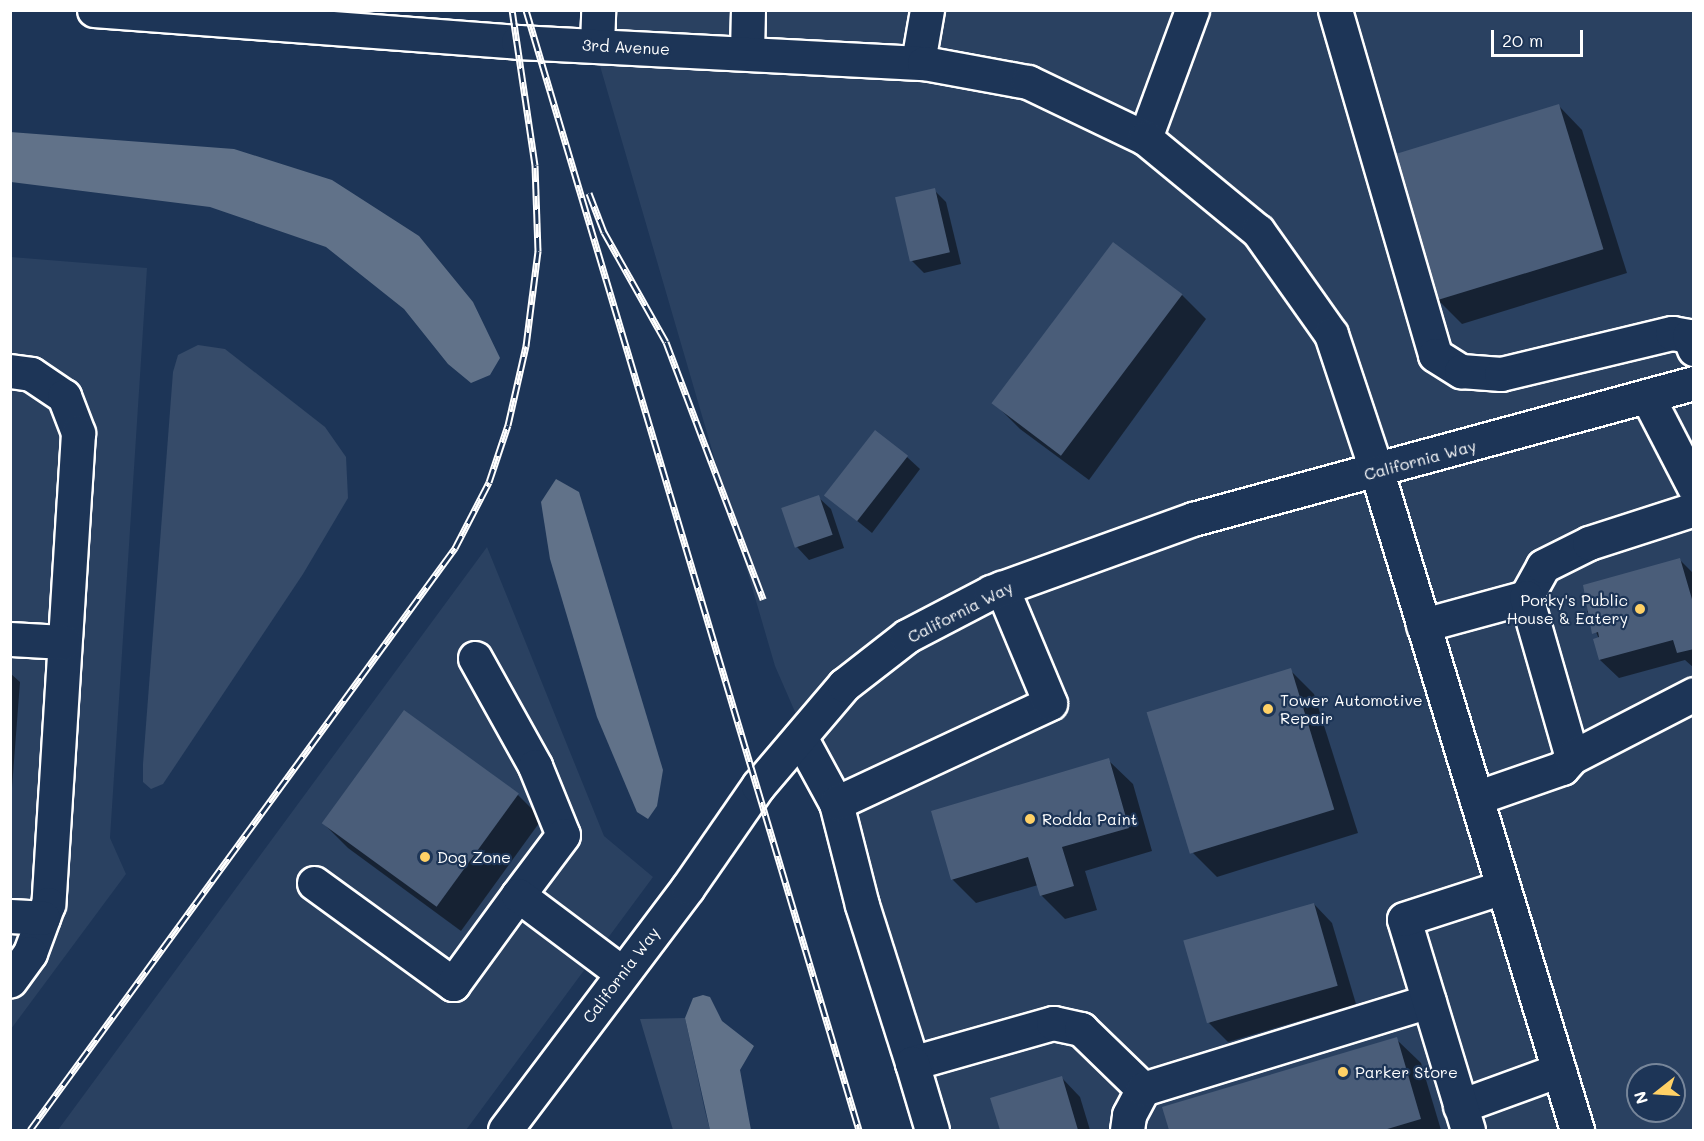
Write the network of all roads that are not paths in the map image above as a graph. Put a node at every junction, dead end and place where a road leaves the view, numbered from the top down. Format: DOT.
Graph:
graph roads {
  1 [pos="94,10"];
  2 [pos="598,10"];
  3 [pos="748,10"];
  4 [pos="927,10"];
  5 [pos="1192,10"];
  6 [pos="1335,10"];
  7 [pos="597,46"];
  8 [pos="747,53"];
  9 [pos="918,62"];
  10 [pos="1145,138"];
  11 [pos="1694,349"];
  12 [pos="11,376"];
  13 [pos="1694,383"];
  14 [pos="1647,396"];
  15 [pos="1377,472"];
  16 [pos="1694,487"];
  17 [pos="1693,510"];
  18 [pos="1002,588"];
  19 [pos="1526,597"];
  20 [pos="1423,625"];
  21 [pos="10,639"];
  22 [pos="64,642"];
  23 [pos="475,658"];
  24 [pos="1694,694"];
  25 [pos="801,737"];
  26 [pos="1572,757"];
  27 [pos="1476,798"];
  28 [pos="836,803"];
  29 [pos="314,883"];
  30 [pos="1503,887"];
  31 [pos="518,895"];
  32 [pos="10,916"];
  33 [pos="43,918"];
  34 [pos="622,973"];
  35 [pos="10,981"];
  36 [pos="1429,1001"];
  37 [pos="912,1063"];
  38 [pos="1559,1070"];
  39 [pos="1143,1089"];
  40 [pos="1464,1118"];
  41 [pos="505,1130"];
  42 [pos="932,1131"];
  43 [pos="1127,1131"];
  44 [pos="1577,1131"];
  1 -- 7 [label="main road, 3rd Avenue"];
  2 -- 7 [label="main road"];
  3 -- 8 [label="main road"];
  4 -- 9 [label="main road"];
  5 -- 10 [label="main road"];
  6 -- 11 [label="main road"];
  7 -- 8 [label="main road, 3rd Avenue"];
  8 -- 9 [label="main road, 3rd Avenue"];
  9 -- 10 [label="main road, 3rd Avenue"];
  10 -- 15 [label="main road, 3rd Avenue"];
  12 -- 22 [label="main road"];
  13 -- 14 [label="main road, California Way"];
  14 -- 15 [label="main road, California Way"];
  14 -- 16 [label="main road"];
  15 -- 18 [label="main road, California Way"];
  15 -- 20 [label="main road, 3rd Avenue"];
  17 -- 19 [label="main road"];
  18 -- 25 [label="main road, California Way"];
  18 -- 28 [label="main road"];
  19 -- 20 [label="main road"];
  19 -- 26 [label="main road"];
  20 -- 27 [label="main road, 3rd Avenue"];
  21 -- 22 [label="main road"];
  22 -- 33 [label="main road"];
  23 -- 31 [label="main road"];
  24 -- 26 [label="main road"];
  25 -- 28 [label="main road"];
  25 -- 34 [label="main road, California Way"];
  26 -- 27 [label="main road"];
  27 -- 30 [label="main road, 3rd Avenue"];
  28 -- 37 [label="main road"];
  29 -- 31 [label="main road"];
  30 -- 36 [label="main road"];
  30 -- 38 [label="main road, 3rd Avenue"];
  31 -- 34 [label="main road"];
  32 -- 33 [label="main road"];
  33 -- 35 [label="main road"];
  34 -- 41 [label="main road, California Way"];
  36 -- 39 [label="main road"];
  36 -- 40 [label="main road"];
  37 -- 39 [label="main road"];
  37 -- 42 [label="main road"];
  38 -- 40 [label="main road"];
  38 -- 44 [label="main road, 3rd Avenue"];
  39 -- 43 [label="main road"];
}
